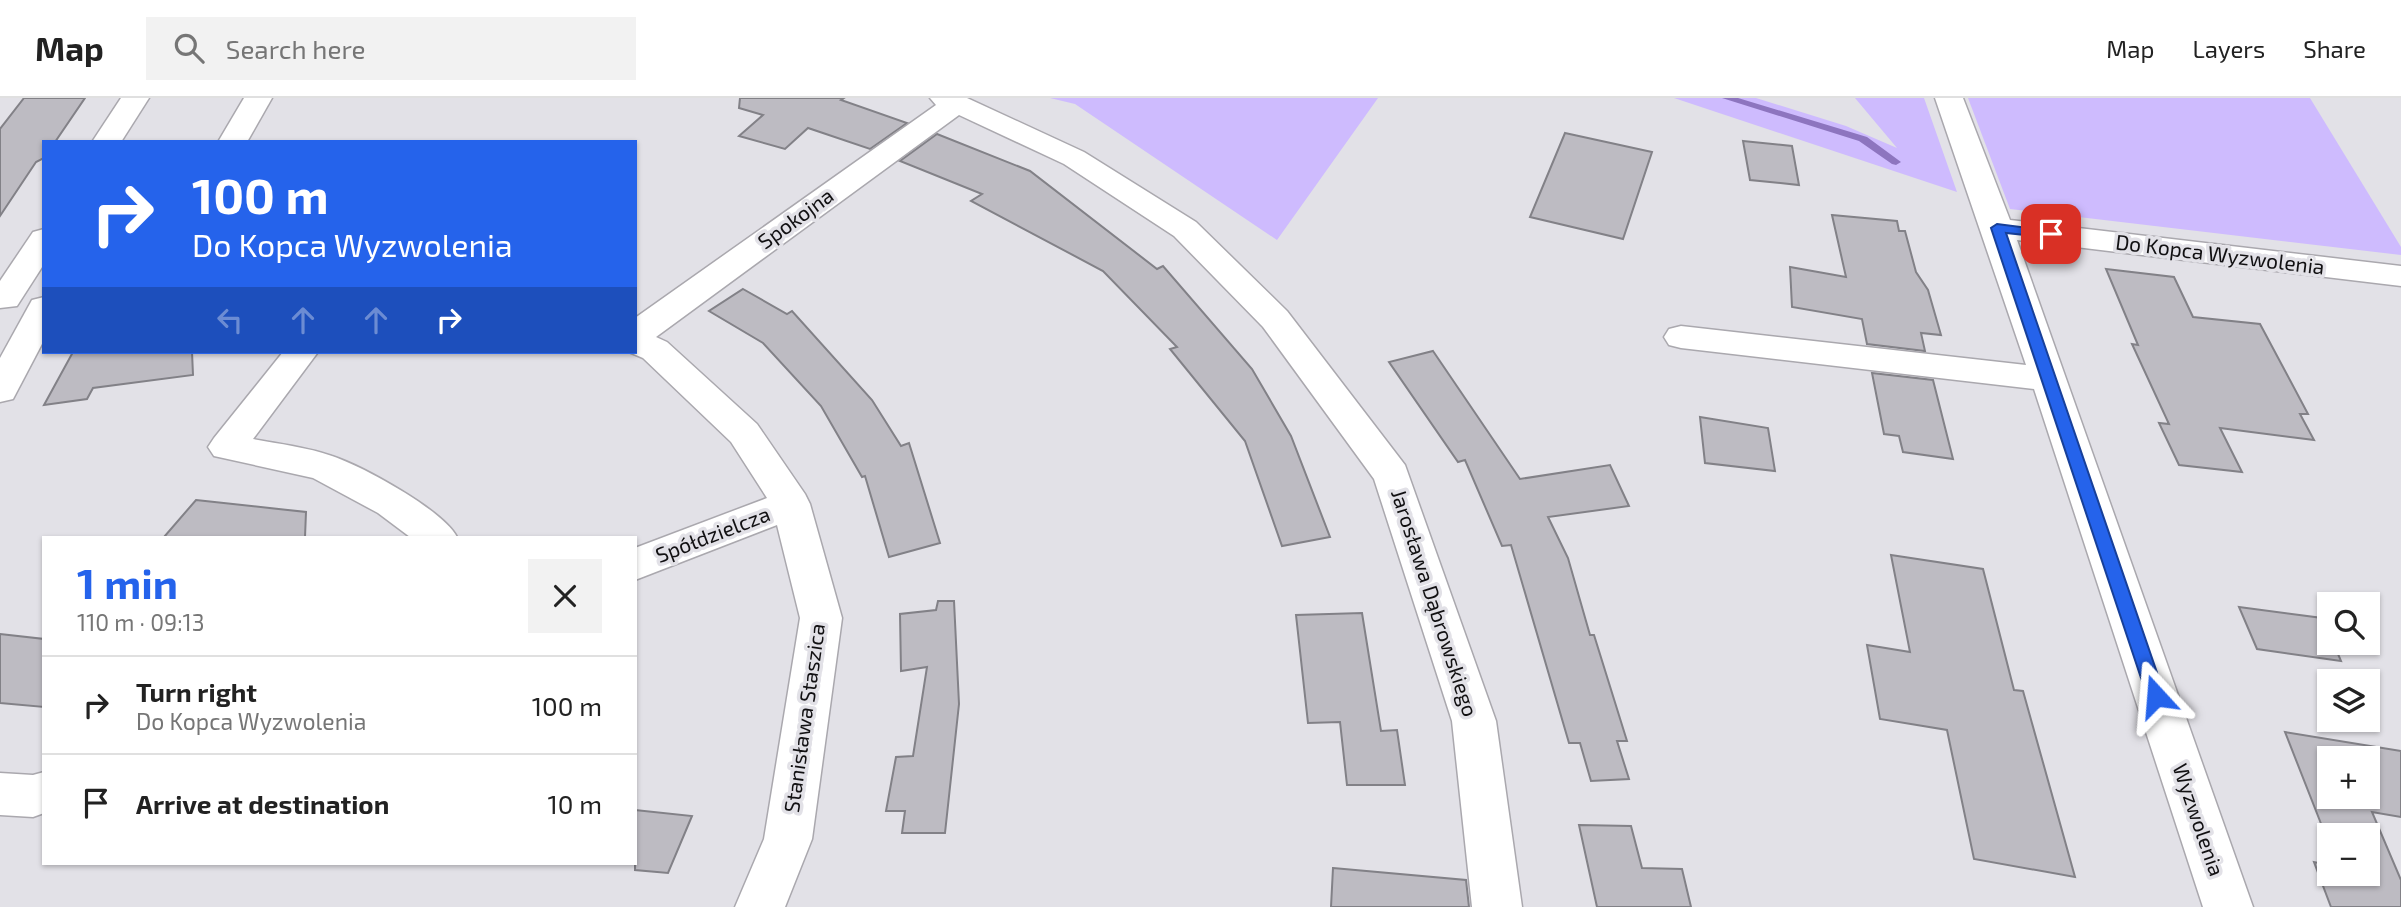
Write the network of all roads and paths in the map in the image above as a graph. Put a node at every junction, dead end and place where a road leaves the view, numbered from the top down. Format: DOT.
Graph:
graph roads {
  1 [pos="135,98"];
  2 [pos="258,98"];
  3 [pos="1949,98"];
  4 [pos="950,101"];
  5 [pos="107,140"];
  6 [pos="233,140"];
  7 [pos="1997,228"];
  8 [pos="42,242"];
  9 [pos="2401,276"];
  10 [pos="42,296"];
  11 [pos="3,299"];
  12 [pos="42,312"];
  13 [pos="637,334"];
  14 [pos="1681,337"];
  15 [pos="637,342"];
  16 [pos="299,354"];
  17 [pos="2047,379"];
  18 [pos="0,390"];
  19 [pos="791,504"];
  20 [pos="436,536"];
  21 [pos="637,564"];
  22 [pos="760,907"];
  23 [pos="1497,907"];
  24 [pos="2228,907"];
  1 -- 5 [label="street"];
  2 -- 6 [label="street"];
  3 -- 7 [label="street, Wyzwolenia"];
  4 -- 13 [label="street, Spokojna"];
  4 -- 23 [label="street, Jarosława Dąbrowskiego"];
  7 -- 9 [label="street, Do Kopca Wyzwolenia"];
  7 -- 17 [label="street, Wyzwolenia"];
  8 -- 11 [label="street"];
  10 -- 11 [label="street"];
  12 -- 18 [label="street"];
  14 -- 17 [label="street"];
  15 -- 19 [label="street, Stanisława Staszica"];
  16 -- 20 [label="street"];
  17 -- 24 [label="street, Wyzwolenia"];
  19 -- 21 [label="street, Spółdzielcza"];
  19 -- 22 [label="street, Stanisława Staszica"];
}
